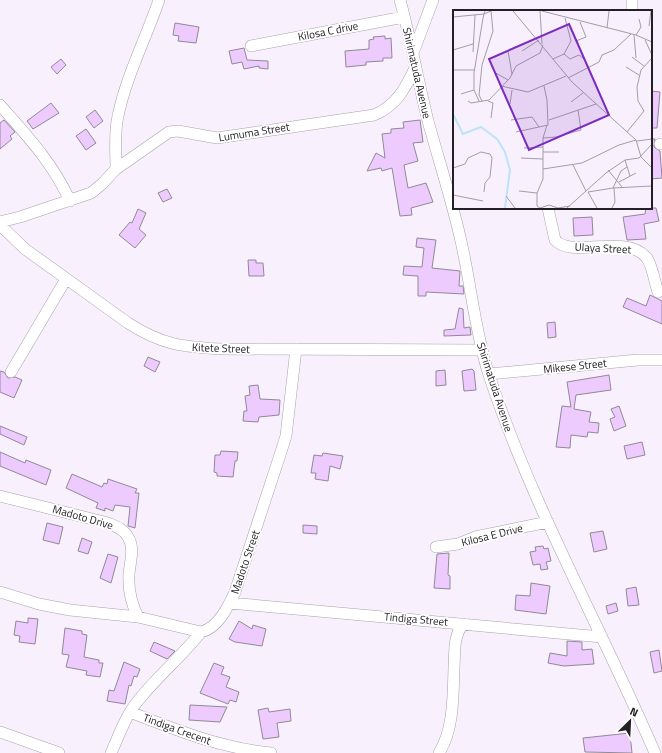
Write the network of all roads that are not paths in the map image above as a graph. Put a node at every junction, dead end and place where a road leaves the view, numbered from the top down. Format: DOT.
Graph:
graph roads {
  1 [pos="159,0"];
  2 [pos="400,0"];
  3 [pos="432,0"];
  4 [pos="404,17"];
  5 [pos="252,46"];
  6 [pos="413,53"];
  7 [pos="415,68"];
  8 [pos="0,106"];
  9 [pos="116,169"];
  10 [pos="451,192"];
  11 [pos="70,201"];
  12 [pos="455,209"];
  13 [pos="548,209"];
  14 [pos="0,223"];
  15 [pos="66,279"];
  16 [pos="658,292"];
  17 [pos="296,349"];
  18 [pos="481,350"];
  19 [pos="662,360"];
  20 [pos="11,372"];
  21 [pos="489,374"];
  22 [pos="0,496"];
  23 [pos="548,522"];
  24 [pos="436,547"];
  25 [pos="0,592"];
  26 [pos="230,603"];
  27 [pos="138,616"];
  28 [pos="462,624"];
  29 [pos="201,632"];
  30 [pos="602,637"];
  31 [pos="130,712"];
  32 [pos="0,732"];
  33 [pos="59,753"];
  34 [pos="111,753"];
  35 [pos="271,753"];
  36 [pos="439,753"];
  37 [pos="655,753"];
  1 -- 9 [label="street"];
  2 -- 4 [label="street, Shirimatuda Avenue"];
  3 -- 6 [label="street"];
  4 -- 5 [label="street, Kilosa C drive"];
  4 -- 6 [label="street, Shirimatuda Avenue"];
  6 -- 7 [label="street, Shirimatuda Avenue"];
  7 -- 9 [label="street, Lumuma Street"];
  7 -- 10 [label="street, Shirimatuda Avenue"];
  8 -- 11 [label="street"];
  9 -- 11 [label="street, Lumuma Street"];
  11 -- 14 [label="street, Lumuma Street"];
  12 -- 18 [label="street, Shirimatuda Avenue"];
  13 -- 16 [label="street, Ulaya Street"];
  14 -- 15 [label="street, Kitete Street"];
  15 -- 17 [label="street, Kitete Street"];
  15 -- 20 [label="street"];
  17 -- 18 [label="street, Kitete Street"];
  17 -- 26 [label="street, Madoto Street"];
  18 -- 21 [label="street, Shirimatuda Avenue"];
  19 -- 21 [label="street, Mikese Street"];
  21 -- 23 [label="street, Shirimatuda Avenue"];
  22 -- 27 [label="street, Madoto Drive"];
  23 -- 24 [label="street, Kilosa E Drive"];
  23 -- 30 [label="street, Shirimatuda Avenue"];
  25 -- 27 [label="street"];
  26 -- 28 [label="street, Tindiga Street"];
  26 -- 29 [label="street, Madoto Street"];
  27 -- 29 [label="street"];
  28 -- 30 [label="street, Tindiga Street"];
  28 -- 36 [label="street"];
  29 -- 31 [label="street, Madoto Street"];
  30 -- 37 [label="street, Shirimatuda Avenue"];
  31 -- 34 [label="street"];
  31 -- 35 [label="street, Tindiga Crecent"];
  32 -- 33 [label="street"];
}
